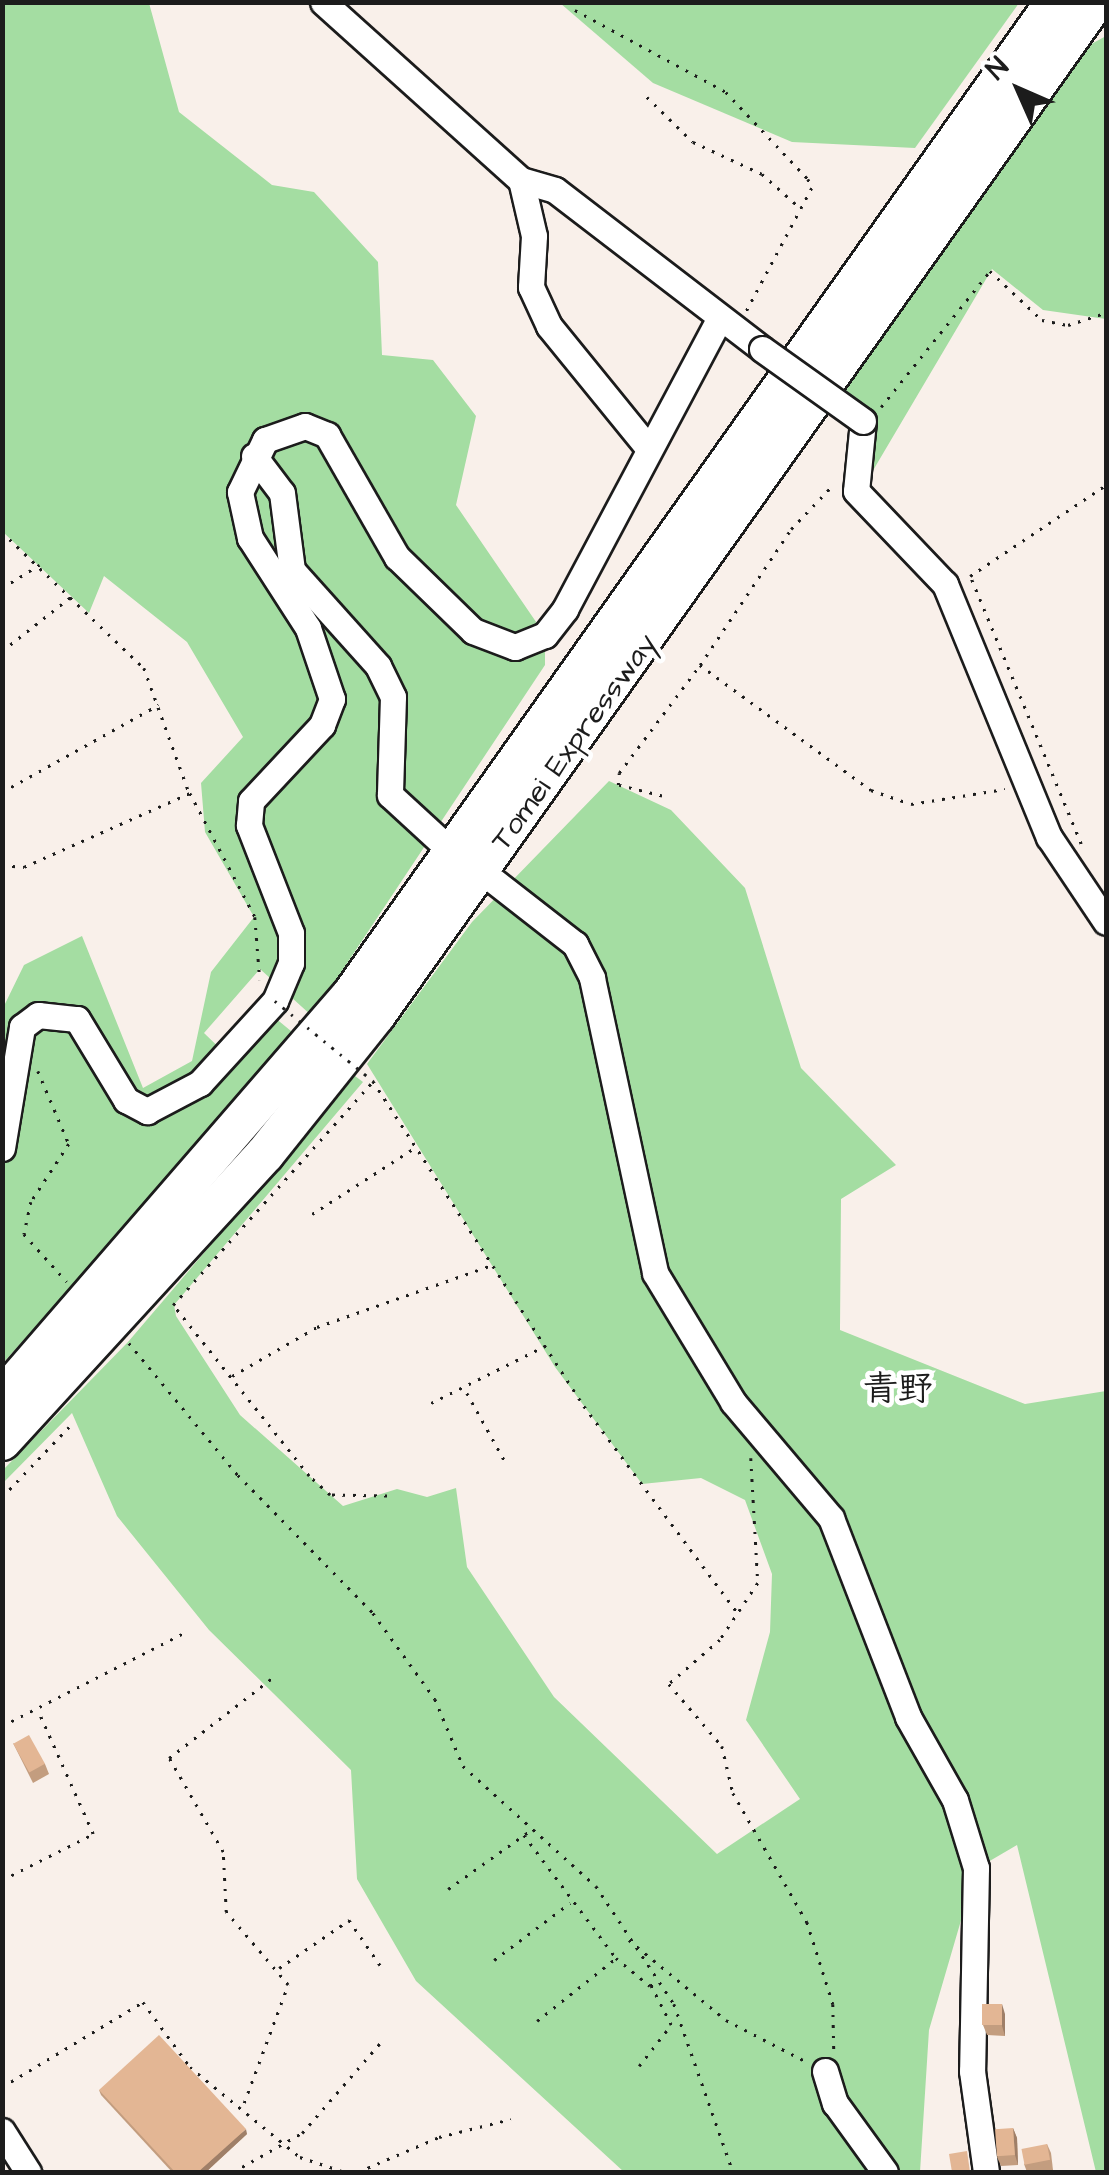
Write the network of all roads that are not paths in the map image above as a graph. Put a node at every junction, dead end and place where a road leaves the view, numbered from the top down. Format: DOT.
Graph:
graph roads {
  1 [pos="323,2"];
  2 [pos="1054,2"];
  3 [pos="1095,2"];
  4 [pos="1004,96"];
  5 [pos="522,180"];
  6 [pos="728,326"];
  7 [pos="645,444"];
  8 [pos="254,456"];
  9 [pos="440,840"];
  10 [pos="494,881"];
  11 [pos="1106,922"];
  12 [pos="2,1148"];
  13 [pos="2,1398"];
  14 [pos="2,1442"];
  15 [pos="825,2071"];
  16 [pos="2,2131"];
  17 [pos="28,2172"];
  18 [pos="885,2172"];
  19 [pos="986,2172"];
  1 -- 5 [label="street"];
  2 -- 4 [label="highway, Tomei Expressway"];
  3 -- 4 [label="highway, Tomei Expressway"];
  4 -- 13 [label="highway, Tomei Expressway"];
  4 -- 14 [label="highway, Tomei Expressway"];
  5 -- 6 [label="street"];
  5 -- 7 [label="street"];
  6 -- 7 [label="street"];
  6 -- 11 [label="street, bridge"];
  7 -- 8 [label="street"];
  8 -- 9 [label="street"];
  8 -- 12 [label="street"];
  10 -- 19 [label="street"];
  15 -- 18 [label="street"];
  16 -- 17 [label="street"];
}
